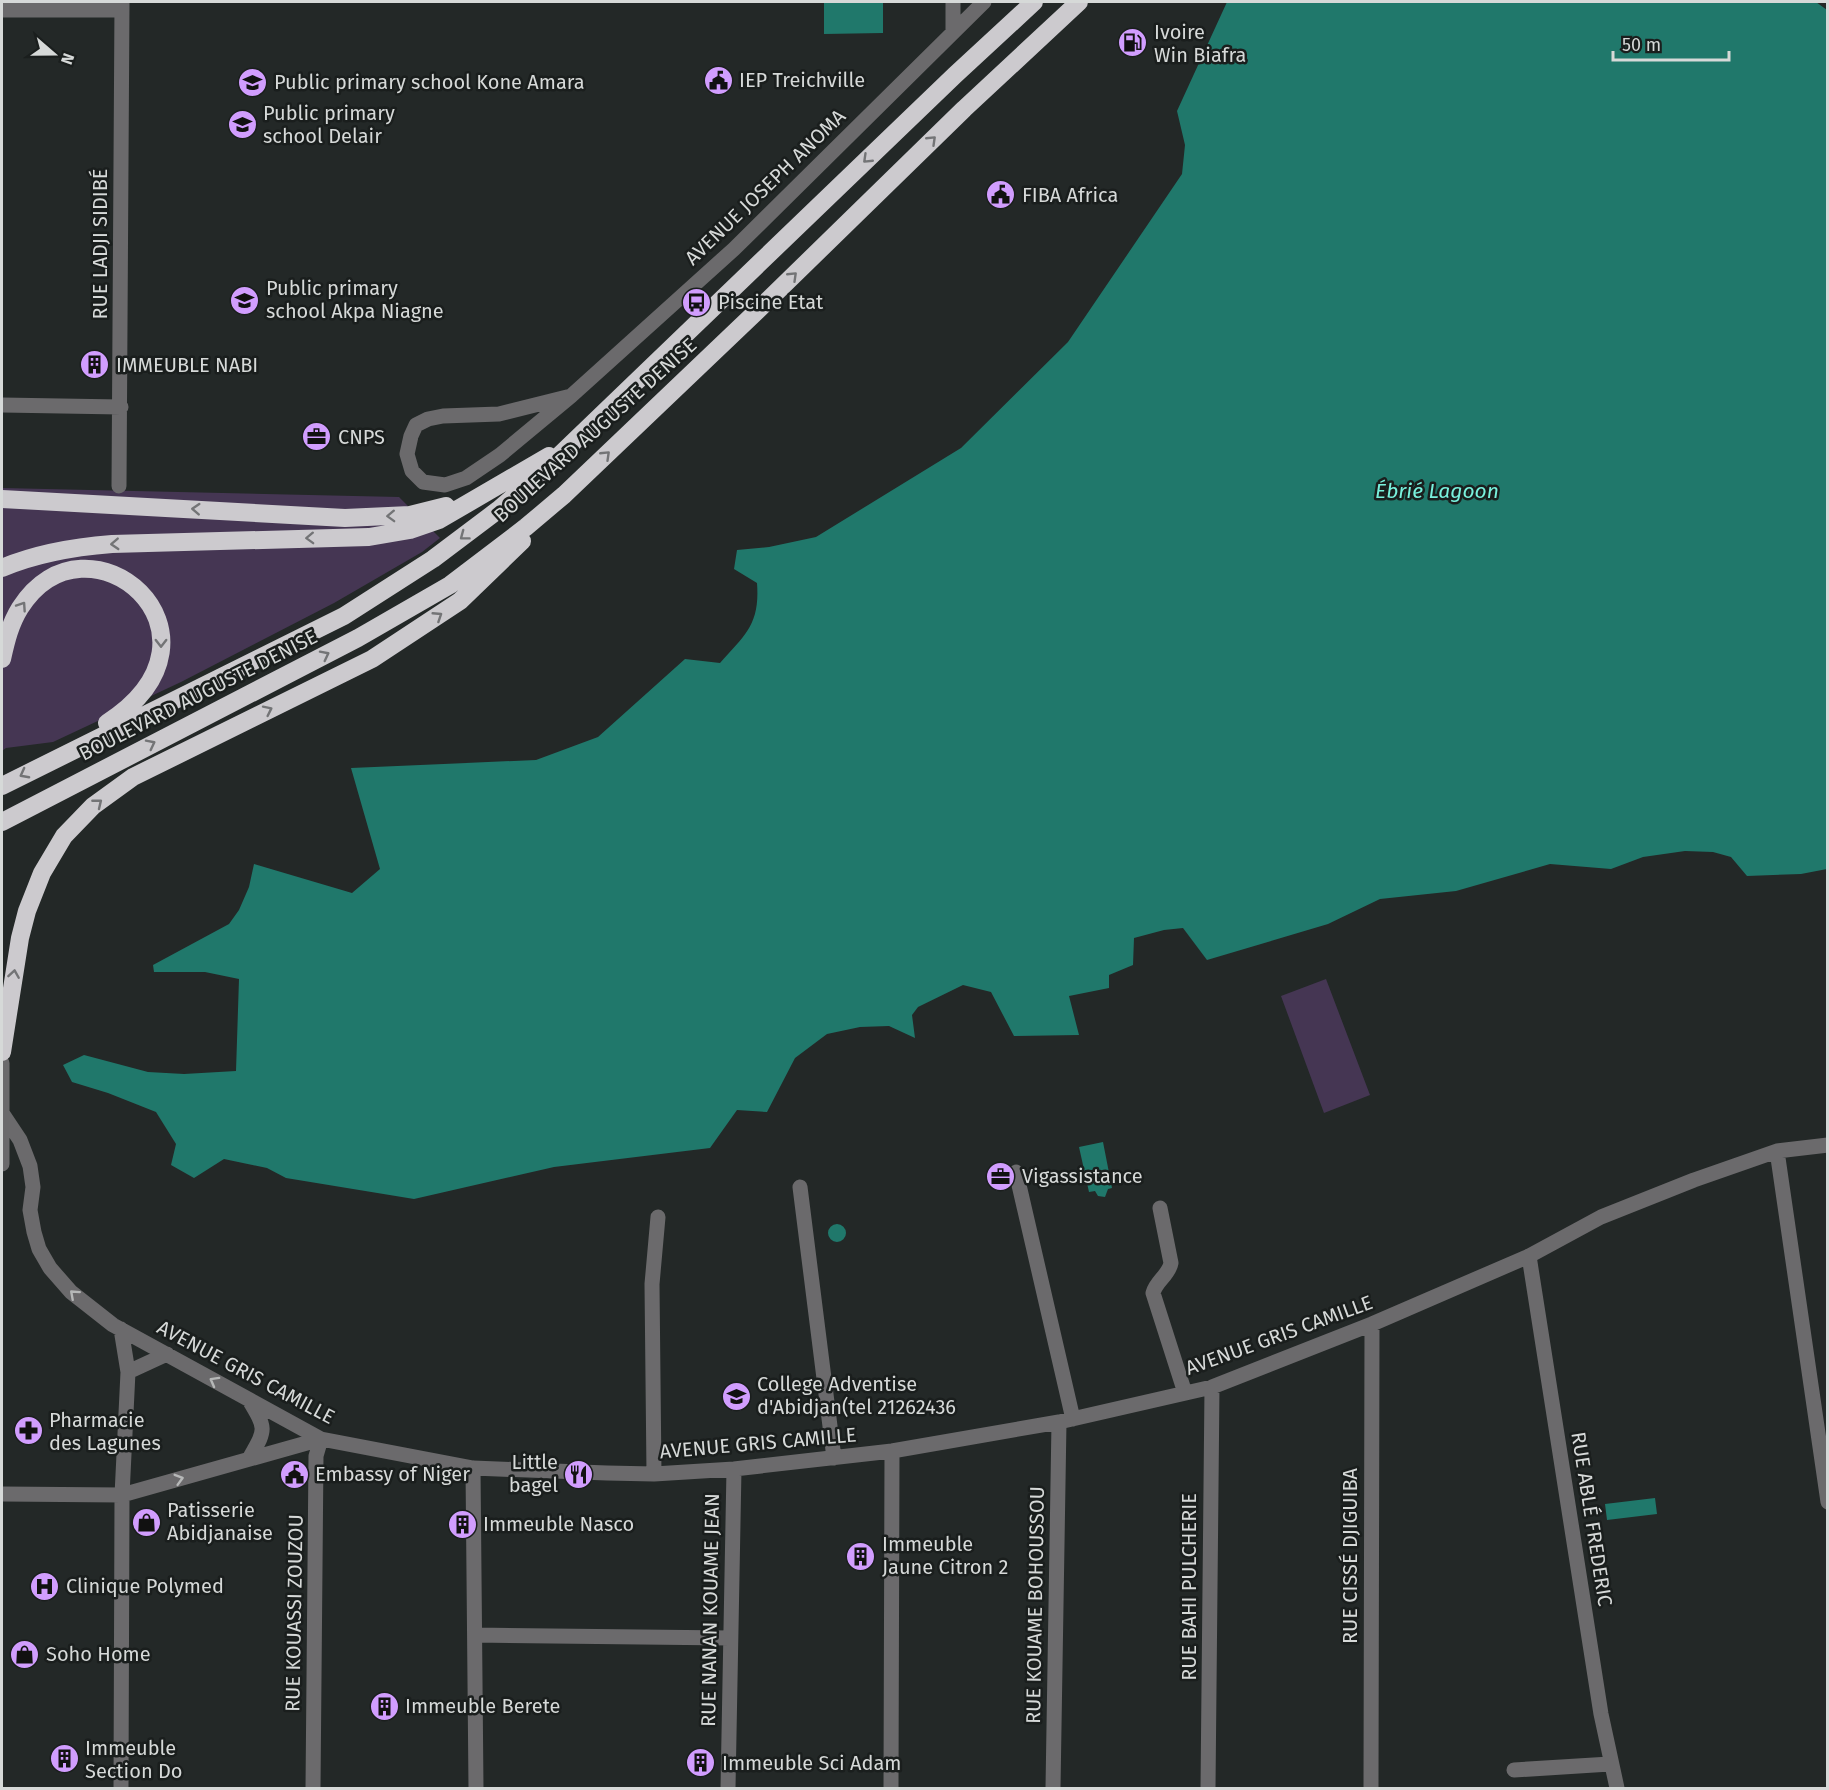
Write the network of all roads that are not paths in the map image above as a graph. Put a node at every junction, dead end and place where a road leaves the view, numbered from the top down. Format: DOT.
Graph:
graph roads {
  1 [pos="953,2"];
  2 [pos="984,2"];
  3 [pos="1016,2"];
  4 [pos="1034,2"];
  5 [pos="1079,2"];
  6 [pos="122,6"];
  7 [pos="2,10"];
  8 [pos="953,31"];
  9 [pos="954,75"];
  10 [pos="571,396"];
  11 [pos="2,405"];
  12 [pos="121,407"];
  13 [pos="572,444"];
  14 [pos="119,486"];
  15 [pos="487,491"];
  16 [pos="564,495"];
  17 [pos="2,499"];
  18 [pos="2,568"];
  19 [pos="2,659"];
  20 [pos="47,762"];
  21 [pos="2,786"];
  22 [pos="2,822"];
  23 [pos="2,1052"];
  24 [pos="2,1062"];
  25 [pos="2,1113"];
  26 [pos="1827,1146"];
  27 [pos="1777,1151"];
  28 [pos="2,1164"];
  29 [pos="1016,1172"];
  30 [pos="800,1187"];
  31 [pos="1160,1208"];
  32 [pos="658,1217"];
  33 [pos="1529,1256"];
  34 [pos="1372,1324"];
  35 [pos="121,1329"];
  36 [pos="166,1354"];
  37 [pos="128,1371"];
  38 [pos="1212,1387"];
  39 [pos="1185,1393"];
  40 [pos="249,1400"];
  41 [pos="1066,1421"];
  42 [pos="321,1439"];
  43 [pos="892,1451"];
  44 [pos="834,1458"];
  45 [pos="249,1459"];
  46 [pos="473,1468"];
  47 [pos="734,1469"];
  48 [pos="654,1474"];
  49 [pos="2,1494"];
  50 [pos="122,1495"];
  51 [pos="1827,1502"];
  52 [pos="475,1635"];
  53 [pos="730,1638"];
  54 [pos="1610,1764"];
  55 [pos="1514,1770"];
  56 [pos="121,1788"];
  57 [pos="313,1788"];
  58 [pos="476,1788"];
  59 [pos="728,1788"];
  60 [pos="891,1788"];
  61 [pos="1053,1788"];
  62 [pos="1208,1788"];
  63 [pos="1371,1788"];
  64 [pos="1617,1788"];
  1 -- 8 [label="street"];
  2 -- 8 [label="street, AVENUE JOSEPH ANOMA"];
  3 -- 9 [label="highway"];
  4 -- 9 [label="highway, BOULEVARD AUGUSTE DENISE"];
  16 -- 5 [label="highway, BOULEVARD AUGUSTE DENISE, one-way"];
  6 -- 7 [label="street"];
  6 -- 12 [label="street, RUE LADJI SIDIBÉ"];
  8 -- 10 [label="street, AVENUE JOSEPH ANOMA"];
  9 -- 13 [label="highway, BOULEVARD AUGUSTE DENISE, one-way"];
  10 -- 10 [label="street, AVENUE JOSEPH ANOMA"];
  11 -- 12 [label="street"];
  12 -- 14 [label="street, RUE LADJI SIDIBÉ"];
  13 -- 15 [label="highway"];
  13 -- 20 [label="highway, BOULEVARD AUGUSTE DENISE, one-way"];
  15 -- 17 [label="highway, one-way"];
  15 -- 18 [label="highway, one-way"];
  22 -- 16 [label="highway, BOULEVARD AUGUSTE DENISE, one-way"];
  23 -- 16 [label="highway, one-way"];
  19 -- 20 [label="highway, one-way"];
  20 -- 21 [label="highway, BOULEVARD AUGUSTE DENISE, one-way"];
  24 -- 25 [label="street"];
  25 -- 28 [label="street"];
  35 -- 25 [label="street, AVENUE GRIS CAMILLE, one-way"];
  26 -- 27 [label="street, AVENUE GRIS CAMILLE"];
  27 -- 33 [label="street, AVENUE GRIS CAMILLE"];
  27 -- 51 [label="street"];
  29 -- 41 [label="street, RUE KOUAME BOHOUSSOU"];
  30 -- 44 [label="street"];
  31 -- 39 [label="street"];
  32 -- 48 [label="street"];
  33 -- 34 [label="street, AVENUE GRIS CAMILLE"];
  33 -- 54 [label="street, RUE ABLÉ FREDERIC"];
  34 -- 38 [label="street, AVENUE GRIS CAMILLE"];
  34 -- 63 [label="street, RUE CISSÉ DJIGUIBA"];
  35 -- 36 [label="street, AVENUE GRIS CAMILLE"];
  35 -- 37 [label="street"];
  36 -- 37 [label="street"];
  40 -- 36 [label="street, AVENUE GRIS CAMILLE, one-way"];
  37 -- 50 [label="street"];
  38 -- 39 [label="street, AVENUE GRIS CAMILLE"];
  38 -- 62 [label="street, RUE BAHI PULCHERIE"];
  39 -- 41 [label="street, AVENUE GRIS CAMILLE"];
  40 -- 42 [label="street, AVENUE GRIS CAMILLE"];
  40 -- 45 [label="street"];
  41 -- 43 [label="street, AVENUE GRIS CAMILLE"];
  41 -- 61 [label="street, RUE KOUAME BOHOUSSOU"];
  42 -- 45 [label="street"];
  42 -- 46 [label="street, AVENUE GRIS CAMILLE"];
  42 -- 57 [label="street, RUE KOUASSI ZOUZOU"];
  43 -- 44 [label="street, AVENUE GRIS CAMILLE"];
  43 -- 60 [label="street"];
  44 -- 47 [label="street, AVENUE GRIS CAMILLE"];
  50 -- 45 [label="street, one-way"];
  46 -- 48 [label="street, AVENUE GRIS CAMILLE"];
  46 -- 52 [label="street"];
  47 -- 48 [label="street, AVENUE GRIS CAMILLE"];
  47 -- 53 [label="street, RUE NANAN KOUAME JEAN"];
  49 -- 50 [label="street"];
  50 -- 56 [label="street"];
  52 -- 53 [label="street"];
  52 -- 58 [label="street"];
  53 -- 59 [label="street, RUE NANAN KOUAME JEAN"];
  54 -- 55 [label="street"];
  54 -- 64 [label="street, RUE ABLÉ FREDERIC"];
}
